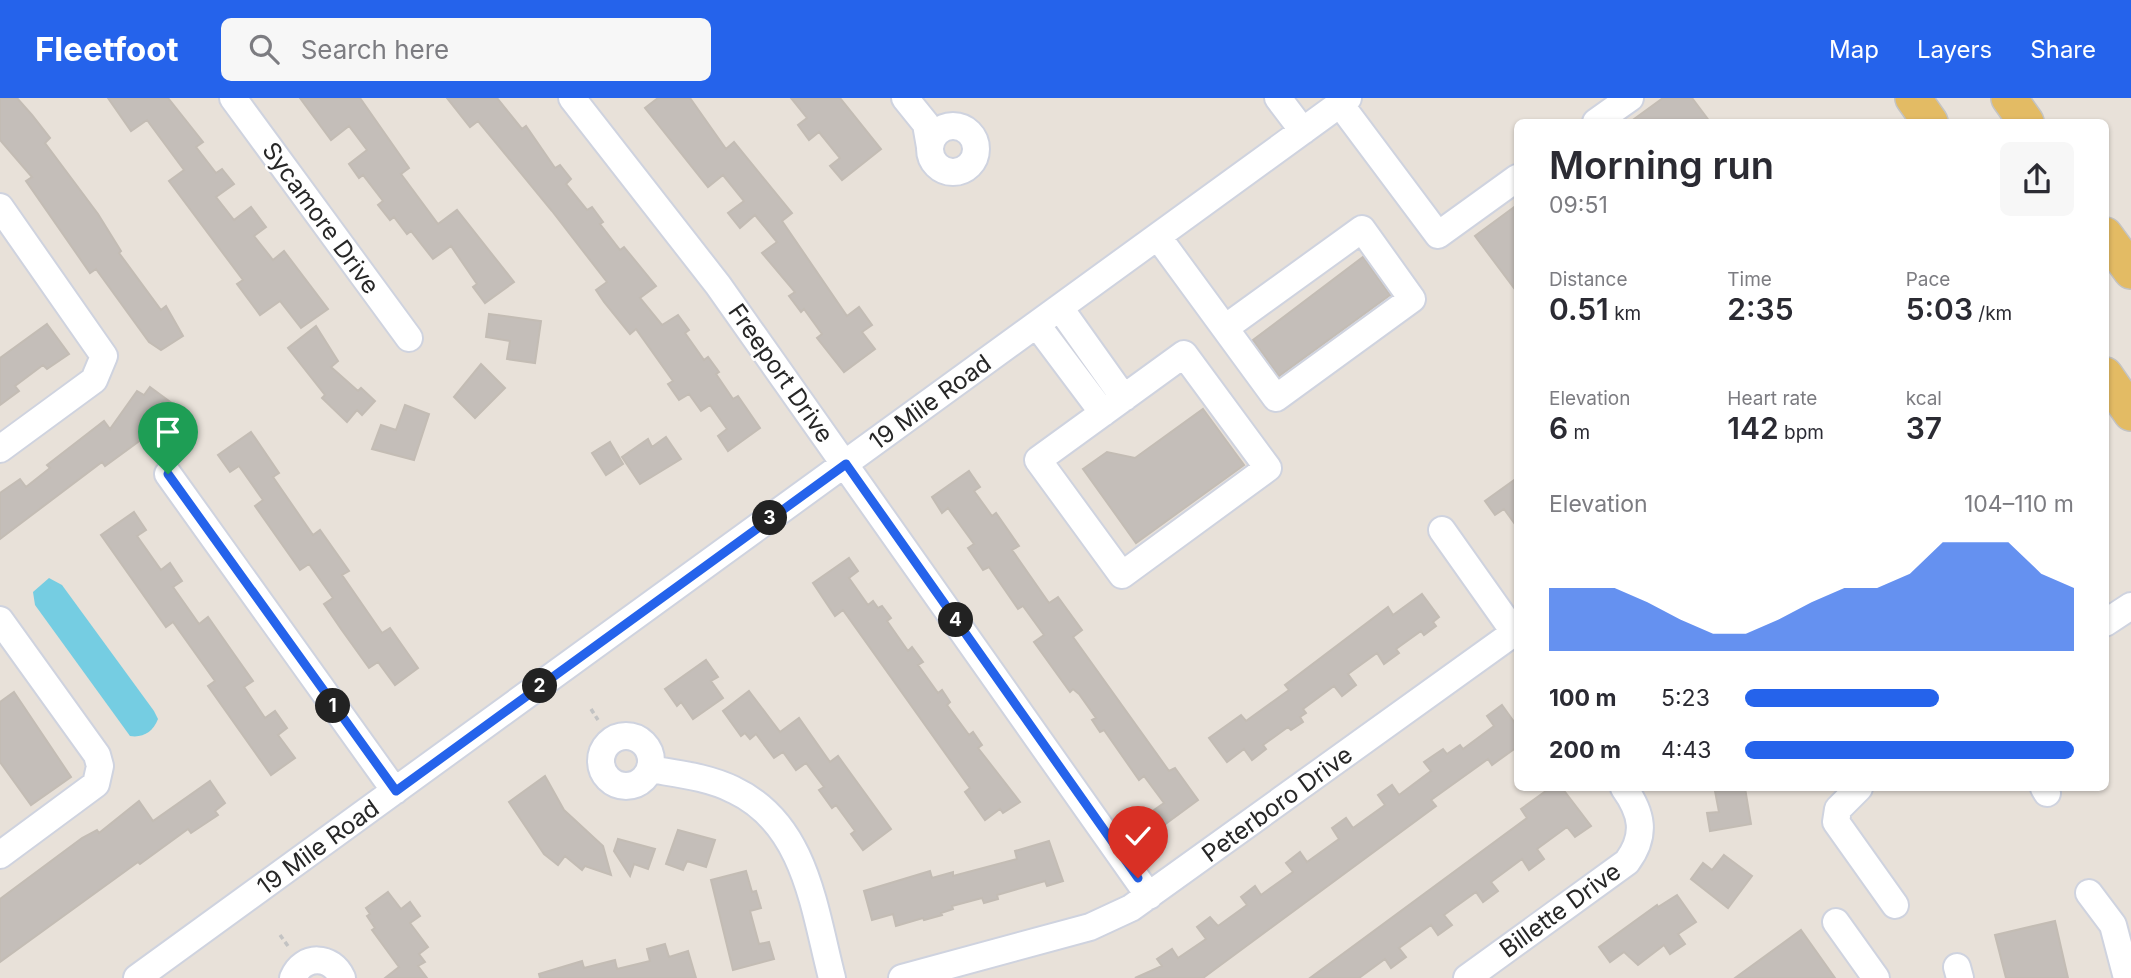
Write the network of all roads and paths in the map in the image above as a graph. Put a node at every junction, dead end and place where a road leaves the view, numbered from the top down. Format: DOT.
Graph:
graph roads {
  1 [pos="233,98"];
  2 [pos="572,98"];
  3 [pos="905,98"];
  4 [pos="1278,98"];
  5 [pos="1630,98"];
  6 [pos="1913,98"];
  7 [pos="2009,98"];
  8 [pos="1344,101"];
  9 [pos="1599,119"];
  10 [pos="1928,119"];
  11 [pos="2024,119"];
  12 [pos="1303,131"];
  13 [pos="935,133"];
  14 [pos="1514,180"];
  15 [pos="0,207"];
  16 [pos="1158,237"];
  17 [pos="2109,241"];
  18 [pos="2131,271"];
  19 [pos="1060,308"];
  20 [pos="1037,325"];
  21 [pos="1225,328"];
  22 [pos="409,338"];
  23 [pos="2109,382"];
  24 [pos="1113,405"];
  25 [pos="2131,413"];
  26 [pos="0,449"];
  27 [pos="846,464"];
  28 [pos="168,474"];
  29 [pos="1442,530"];
  30 [pos="2131,606"];
  31 [pos="0,620"];
  32 [pos="2109,621"];
  33 [pos="1514,631"];
  34 [pos="1514,635"];
  35 [pos="591,709"];
  36 [pos="598,720"];
  37 [pos="650,769"];
  38 [pos="396,791"];
  39 [pos="1626,791"];
  40 [pos="1856,791"];
  41 [pos="0,855"];
  42 [pos="2089,893"];
  43 [pos="1149,896"];
  44 [pos="1895,905"];
  45 [pos="1836,922"];
  46 [pos="280,935"];
  47 [pos="288,946"];
  48 [pos="138,978"];
  49 [pos="293,978"];
  50 [pos="342,978"];
  51 [pos="832,978"];
  52 [pos="902,978"];
  53 [pos="1467,978"];
  54 [pos="1876,978"];
  55 [pos="2127,978"];
  1 -- 22 [label="street, Sycamore Drive"];
  2 -- 27 [label="street, Freeport Drive"];
  3 -- 13 [label="street"];
  4 -- 12 [label="street"];
  5 -- 9 [label="street"];
  6 -- 10 [label="main road"];
  7 -- 11 [label="main road"];
  8 -- 12 [label="street, 19 Mile Road"];
  8 -- 14 [label="street"];
  12 -- 16 [label="street, 19 Mile Road"];
  15 -- 26 [label="street"];
  16 -- 19 [label="street, 19 Mile Road"];
  16 -- 21 [label="street"];
  17 -- 18 [label="main road"];
  19 -- 20 [label="street, 19 Mile Road"];
  19 -- 24 [label="street"];
  20 -- 24 [label="street"];
  20 -- 27 [label="street, 19 Mile Road"];
  21 -- 21 [label="street"];
  23 -- 25 [label="main road"];
  24 -- 24 [label="street"];
  27 -- 38 [label="street, 19 Mile Road"];
  27 -- 43 [label="street, Freeport Drive"];
  28 -- 38 [label="street"];
  29 -- 33 [label="street"];
  30 -- 32 [label="street"];
  31 -- 41 [label="street"];
  34 -- 43 [label="street, Peterboro Drive"];
  35 -- 36 [label="path"];
  37 -- 51 [label="street"];
  38 -- 48 [label="street, 19 Mile Road"];
  39 -- 53 [label="street, Billette Drive"];
  40 -- 44 [label="street"];
  42 -- 55 [label="street"];
  43 -- 52 [label="street, Peterboro Drive"];
  45 -- 54 [label="street"];
  46 -- 47 [label="path"];
  49 -- 50 [label="street"];
}
